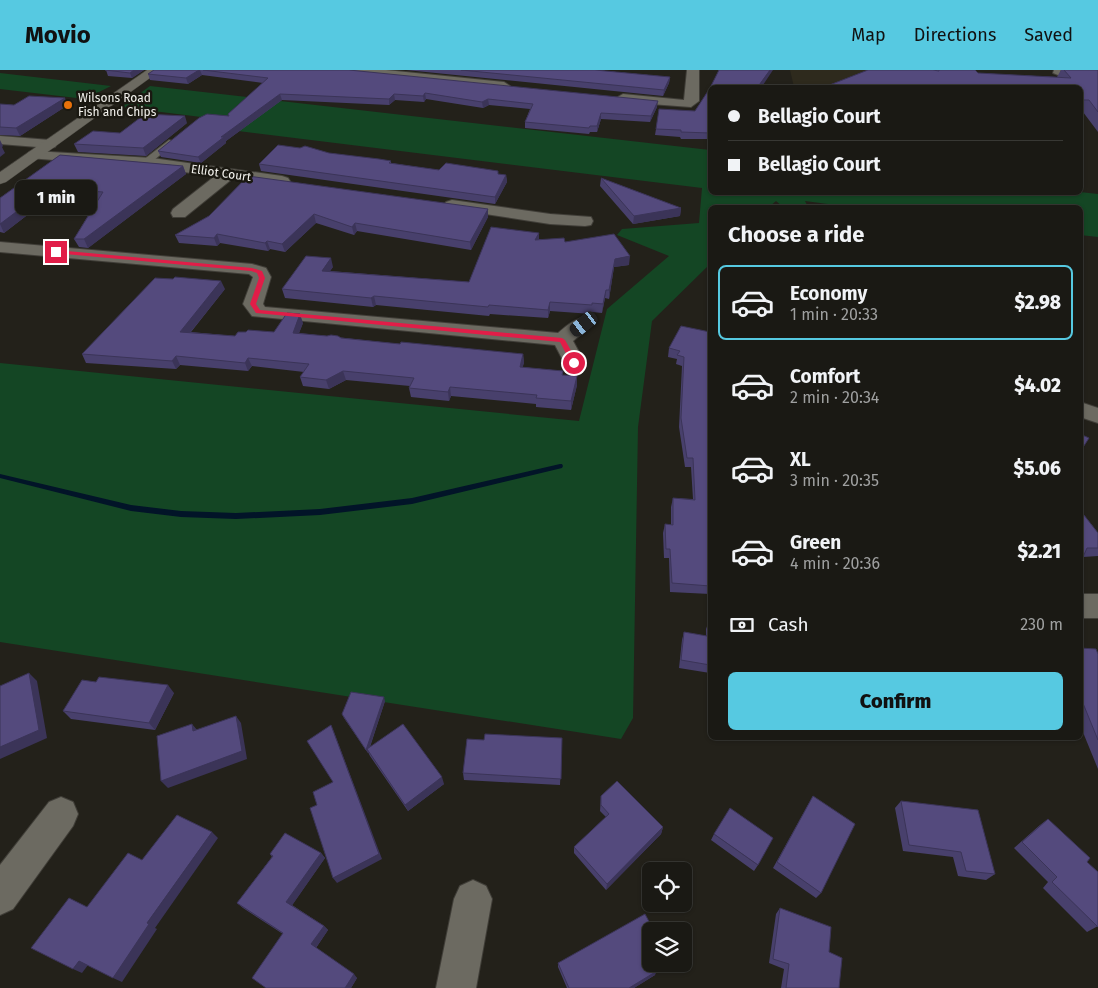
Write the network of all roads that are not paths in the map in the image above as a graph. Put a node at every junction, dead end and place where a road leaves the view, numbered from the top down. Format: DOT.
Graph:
graph roads {
  1 [pos="155,70"];
  2 [pos="351,70"];
  3 [pos="692,70"];
  4 [pos="1058,70"];
  5 [pos="1068,70"];
  6 [pos="1098,74"];
  7 [pos="1098,79"];
  8 [pos="508,83"];
  9 [pos="609,96"];
  10 [pos="182,134"];
  11 [pos="0,140"];
  12 [pos="50,144"];
  13 [pos="34,155"];
  14 [pos="145,163"];
  15 [pos="228,174"];
  16 [pos="0,179"];
  17 [pos="297,184"];
  18 [pos="433,203"];
  19 [pos="179,213"];
  20 [pos="585,221"];
  21 [pos="0,247"];
  22 [pos="584,324"];
  23 [pos="562,340"];
  24 [pos="574,363"];
  25 [pos="1083,411"];
  26 [pos="1098,416"];
  27 [pos="1083,606"];
  28 [pos="1098,606"];
  29 [pos="61,814"];
  30 [pos="0,896"];
  31 [pos="473,899"];
  32 [pos="456,988"];
  1 -- 12 [label="street"];
  2 -- 8 [label="street"];
  3 -- 9 [label="street"];
  4 -- 7 [label="lane"];
  5 -- 6 [label="lane"];
  10 -- 14 [label="lane"];
  11 -- 12 [label="street"];
  12 -- 13 [label="street"];
  13 -- 14 [label="street, Elliot Court"];
  13 -- 16 [label="street"];
  14 -- 15 [label="street, Elliot Court"];
  15 -- 17 [label="street, Elliot Court"];
  15 -- 19 [label="street"];
  18 -- 20 [label="street"];
  21 -- 23 [label="street"];
  22 -- 23 [label="street"];
  23 -- 24 [label="street"];
  25 -- 26 [label="street"];
  27 -- 28 [label="street"];
  29 -- 30 [label="street"];
  31 -- 32 [label="street"];
}
